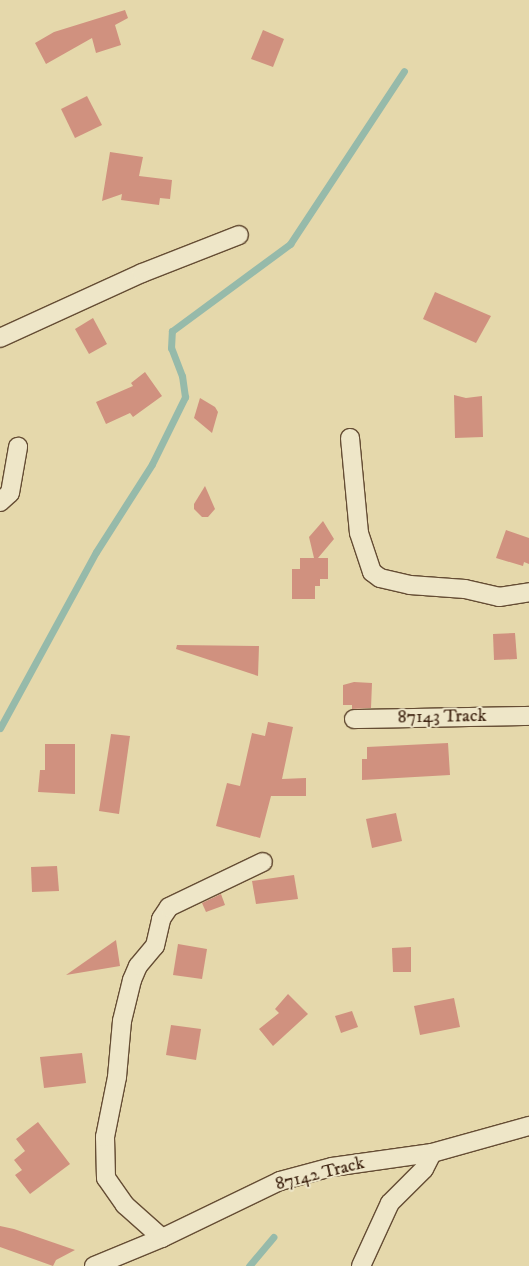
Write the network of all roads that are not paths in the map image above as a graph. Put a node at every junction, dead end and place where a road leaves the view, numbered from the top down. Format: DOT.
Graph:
graph roads {
  1 [pos="239,235"];
  2 [pos="0,338"];
  3 [pos="350,438"];
  4 [pos="18,447"];
  5 [pos="0,502"];
  6 [pos="529,592"];
  7 [pos="529,716"];
  8 [pos="354,719"];
  9 [pos="263,862"];
  10 [pos="529,1126"];
  11 [pos="432,1153"];
  12 [pos="162,1238"];
  13 [pos="94,1266"];
  14 [pos="361,1266"];
  1 -- 2 [label="street"];
  3 -- 6 [label="street"];
  4 -- 5 [label="street"];
  7 -- 8 [label="street, 87143 Track"];
  9 -- 12 [label="street"];
  10 -- 11 [label="street, 87142 Track"];
  11 -- 12 [label="street, 87142 Track"];
  11 -- 14 [label="street"];
  12 -- 13 [label="street, 87142 Track"];
}
